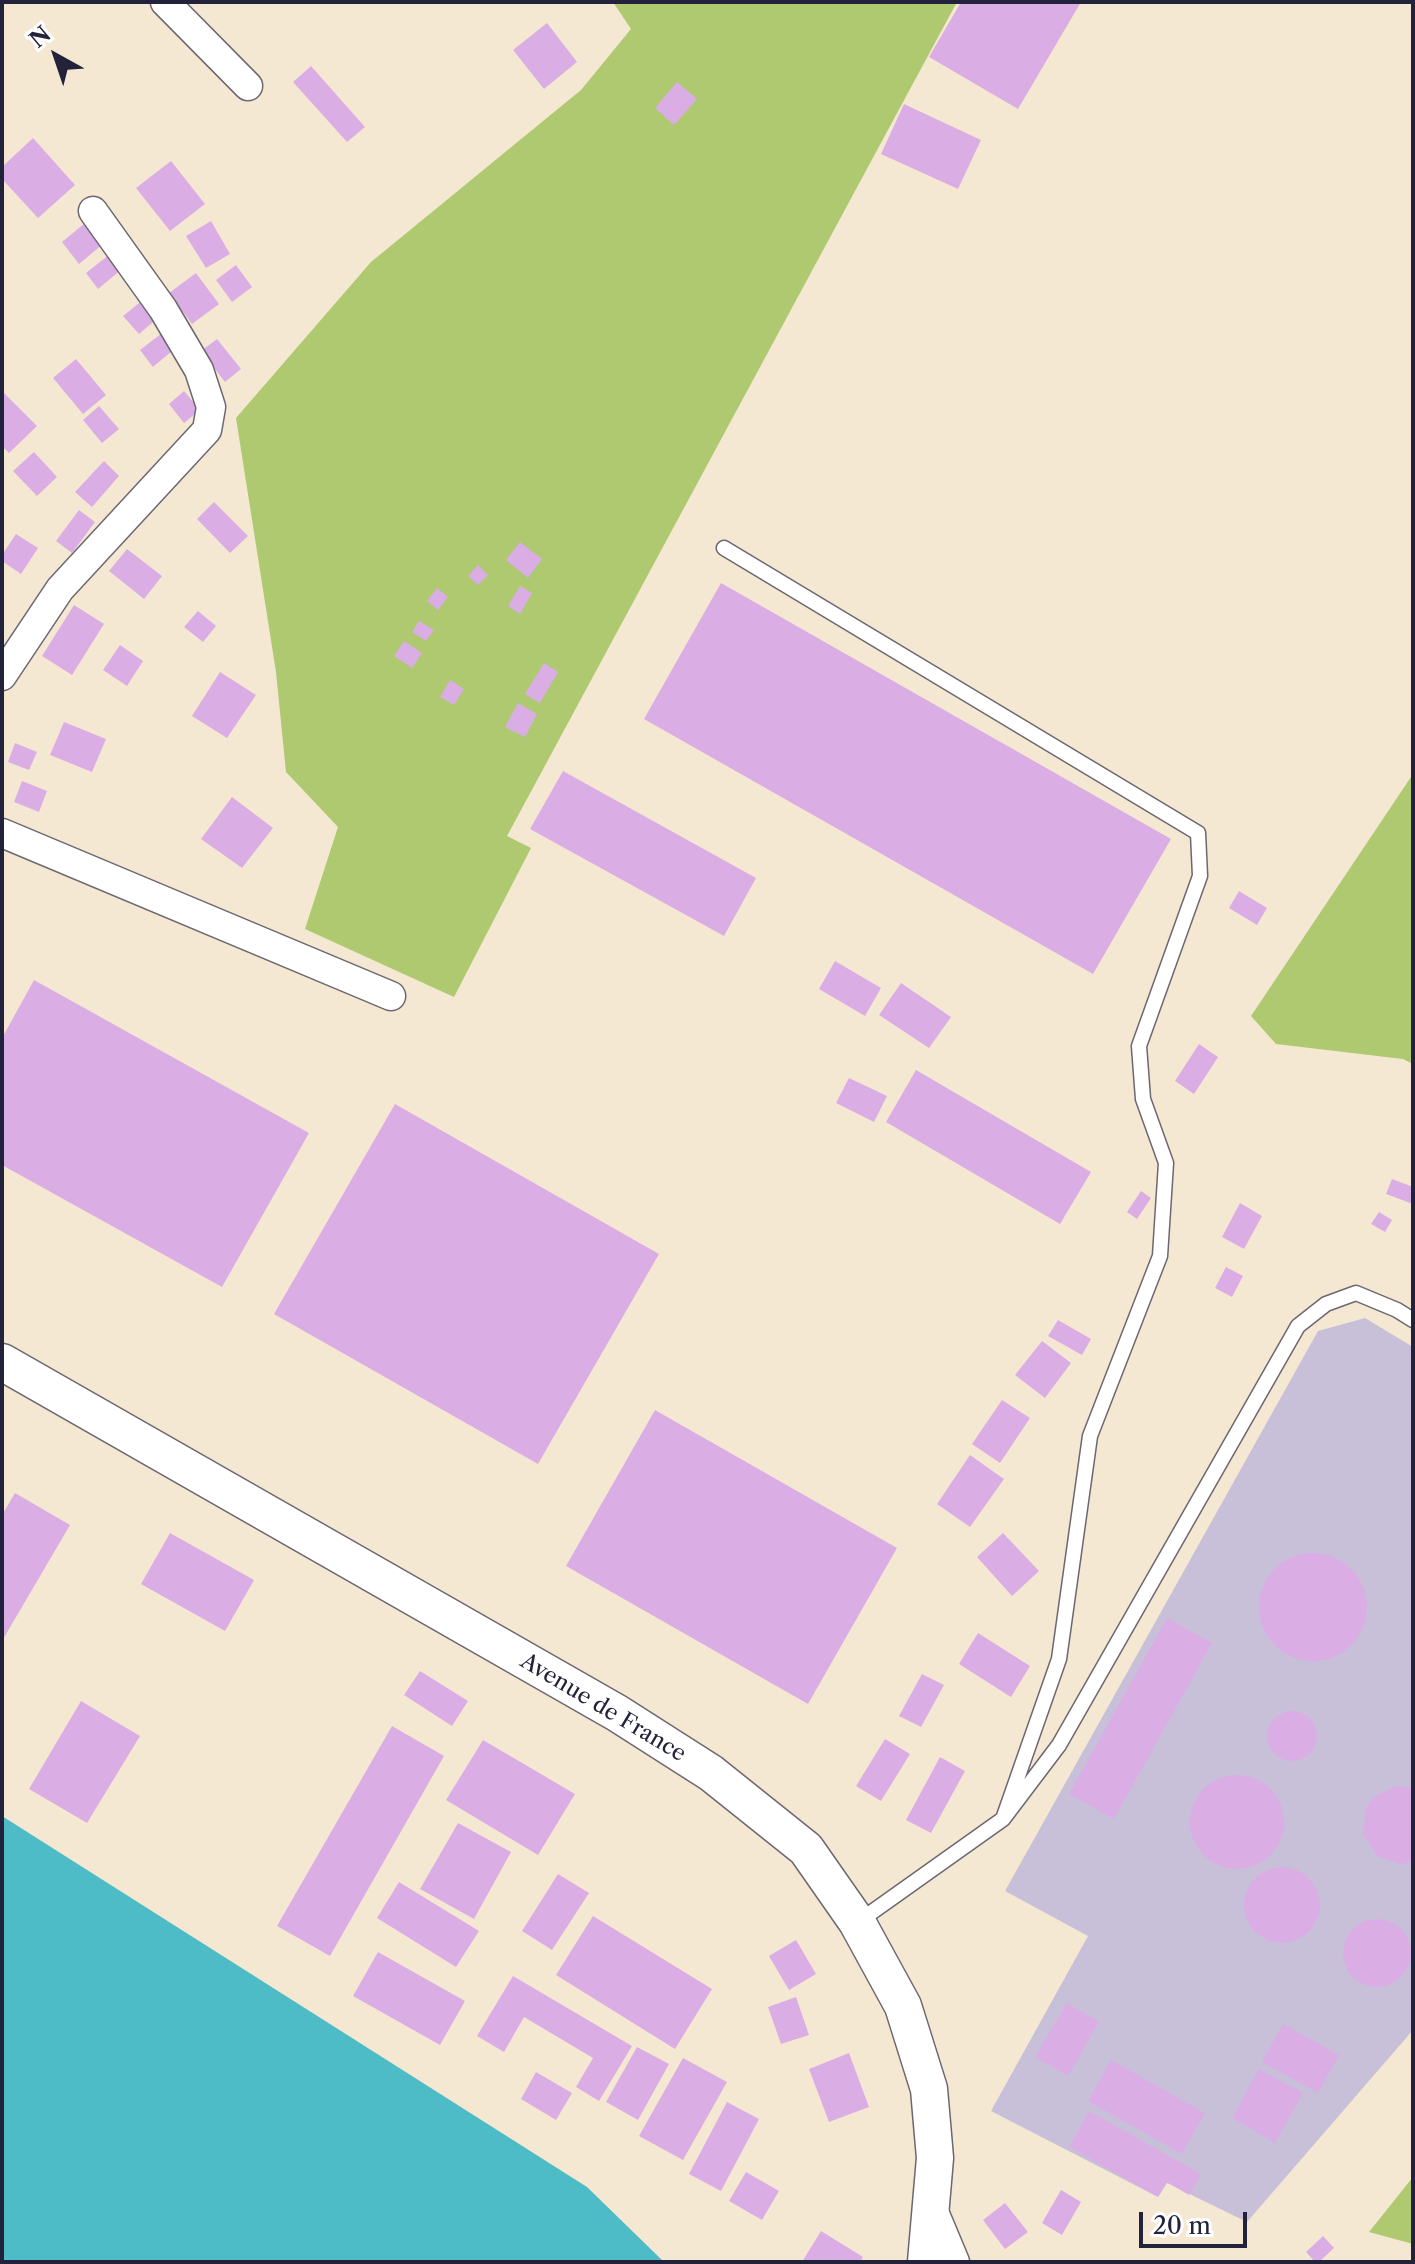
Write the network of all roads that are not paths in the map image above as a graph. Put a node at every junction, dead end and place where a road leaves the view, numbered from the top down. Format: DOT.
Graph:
graph roads {
  1 [pos="165,2"];
  2 [pos="248,86"];
  3 [pos="93,211"];
  4 [pos="724,548"];
  5 [pos="2,676"];
  6 [pos="2,833"];
  7 [pos="391,996"];
  8 [pos="1413,1320"];
  9 [pos="2,1362"];
  10 [pos="1003,1819"];
  11 [pos="857,1922"];
  12 [pos="932,2207"];
  13 [pos="926,2262"];
  14 [pos="955,2262"];
  1 -- 2 [label="street"];
  3 -- 5 [label="street"];
  4 -- 10 [label="lane"];
  6 -- 7 [label="street"];
  8 -- 10 [label="lane"];
  9 -- 11 [label="street, Avenue de France"];
  10 -- 11 [label="lane"];
  11 -- 12 [label="street, Avenue de France"];
  12 -- 13 [label="street, Avenue de France"];
  12 -- 14 [label="street"];
}
